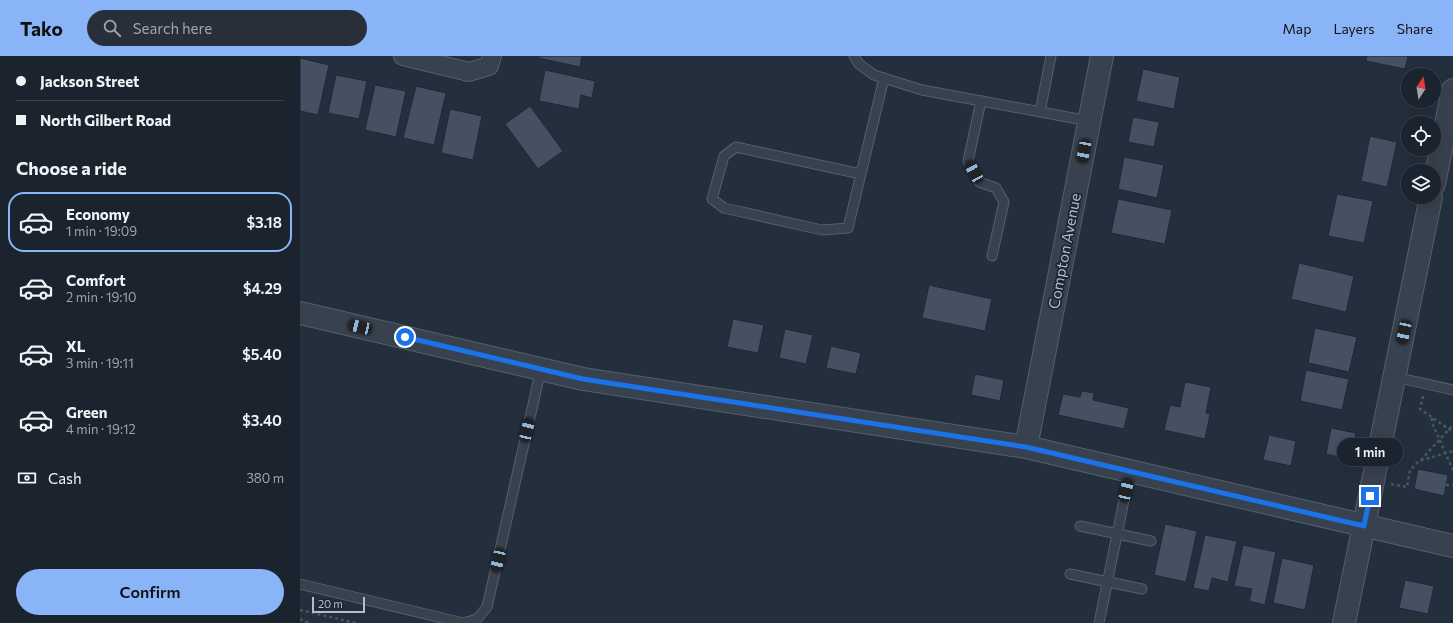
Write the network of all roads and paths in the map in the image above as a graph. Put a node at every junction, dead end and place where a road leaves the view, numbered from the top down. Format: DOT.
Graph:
graph roads {
  1 [pos="403,56"];
  2 [pos="492,56"];
  3 [pos="854,56"];
  4 [pos="1052,56"];
  5 [pos="1102,56"];
  6 [pos="884,78"];
  7 [pos="1453,90"];
  8 [pos="980,101"];
  9 [pos="1040,112"];
  10 [pos="1089,121"];
  11 [pos="1438,164"];
  12 [pos="861,174"];
  13 [pos="1430,204"];
  14 [pos="992,256"];
  15 [pos="300,313"];
  16 [pos="541,369"];
  17 [pos="1395,377"];
  18 [pos="1426,384"];
  19 [pos="1453,390"];
  20 [pos="1432,417"];
  21 [pos="1453,425"];
  22 [pos="1449,430"];
  23 [pos="1453,432"];
  24 [pos="1440,439"];
  25 [pos="1026,447"];
  26 [pos="1453,451"];
  27 [pos="1446,452"];
  28 [pos="1419,461"];
  29 [pos="1453,470"];
  30 [pos="1130,471"];
  31 [pos="1386,483"];
  32 [pos="1446,485"];
  33 [pos="1453,485"];
  34 [pos="1080,526"];
  35 [pos="1364,526"];
  36 [pos="1117,534"];
  37 [pos="1151,541"];
  38 [pos="1453,546"];
  39 [pos="1070,574"];
  40 [pos="1107,582"];
  41 [pos="300,584"];
  42 [pos="1142,589"];
  43 [pos="300,610"];
  44 [pos="300,619"];
  45 [pos="351,622"];
  46 [pos="309,623"];
  47 [pos="356,623"];
  48 [pos="1099,623"];
  49 [pos="1344,623"];
  1 -- 2 [label="street"];
  3 -- 6 [label="lane"];
  4 -- 9 [label="lane"];
  5 -- 10 [label="street, Compton Avenue"];
  6 -- 8 [label="lane"];
  6 -- 12 [label="lane"];
  7 -- 11 [label="street"];
  8 -- 9 [label="lane"];
  8 -- 14 [label="lane"];
  9 -- 10 [label="lane"];
  10 -- 25 [label="street, Compton Avenue"];
  12 -- 12 [label="lane"];
  13 -- 17 [label="street"];
  15 -- 16 [label="street"];
  16 -- 25 [label="street"];
  16 -- 41 [label="lane"];
  17 -- 18 [label="lane"];
  17 -- 35 [label="street"];
  18 -- 19 [label="lane"];
  18 -- 20 [label="path"];
  20 -- 22 [label="path"];
  20 -- 24 [label="path"];
  21 -- 22 [label="path"];
  22 -- 23 [label="path"];
  22 -- 24 [label="path"];
  24 -- 27 [label="path"];
  24 -- 28 [label="path"];
  25 -- 30 [label="street"];
  26 -- 27 [label="path"];
  27 -- 28 [label="path"];
  27 -- 29 [label="path"];
  28 -- 31 [label="path"];
  30 -- 35 [label="street"];
  30 -- 36 [label="lane"];
  32 -- 33 [label="path"];
  34 -- 36 [label="lane"];
  35 -- 38 [label="street"];
  35 -- 49 [label="street"];
  36 -- 37 [label="lane"];
  36 -- 40 [label="lane"];
  39 -- 40 [label="lane"];
  40 -- 42 [label="lane"];
  40 -- 48 [label="lane"];
  43 -- 45 [label="path"];
  44 -- 46 [label="path"];
  45 -- 47 [label="path"];
}
